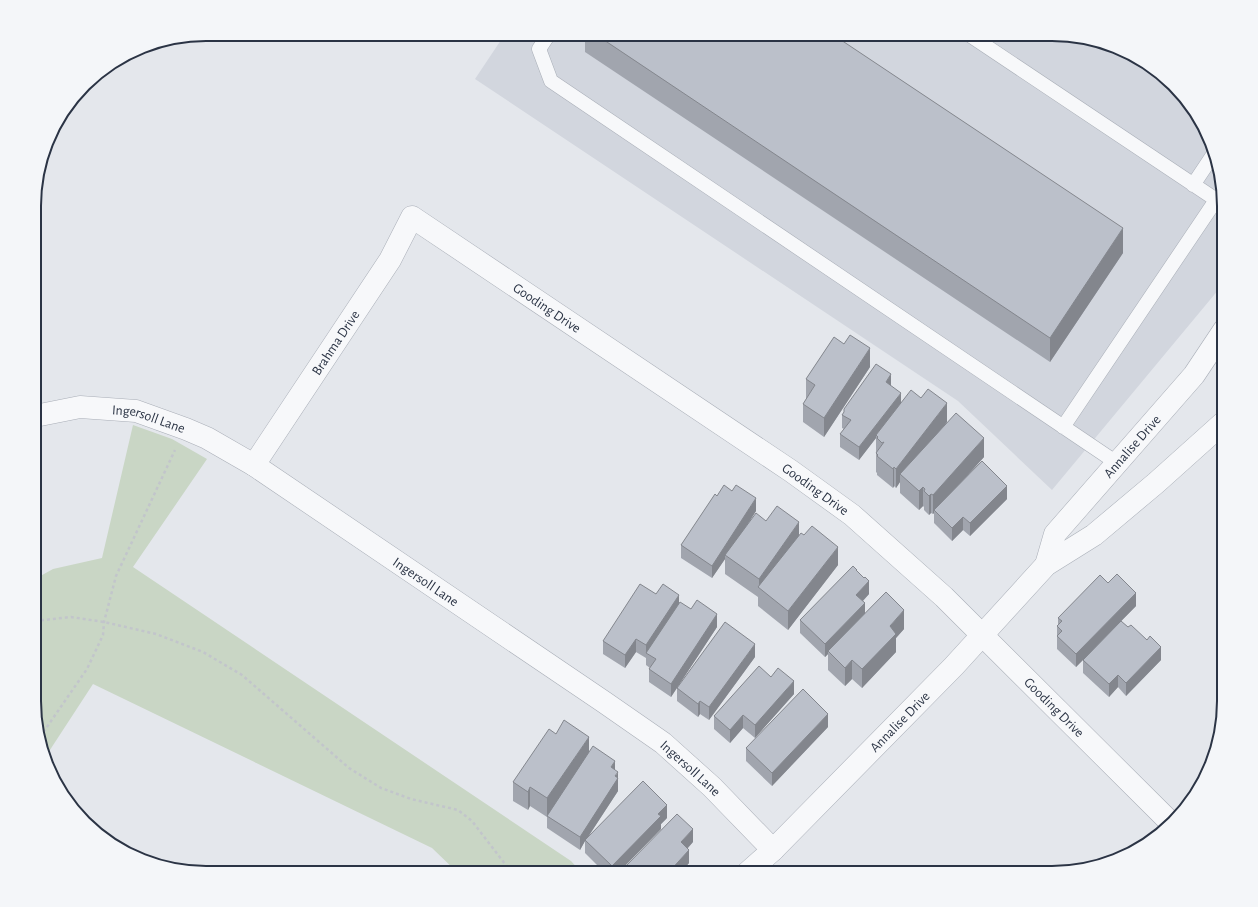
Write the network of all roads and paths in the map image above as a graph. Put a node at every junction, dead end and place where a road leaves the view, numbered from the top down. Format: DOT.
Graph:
graph roads {
  1 [pos="544,41"];
  2 [pos="978,41"];
  3 [pos="1210,160"];
  4 [pos="1194,185"];
  5 [pos="1217,201"];
  6 [pos="1217,207"];
  7 [pos="412,217"];
  8 [pos="1217,340"];
  9 [pos="41,415"];
  10 [pos="1063,427"];
  11 [pos="1217,428"];
  12 [pos="176,448"];
  13 [pos="1117,463"];
  14 [pos="254,465"];
  15 [pos="1046,565"];
  16 [pos="41,620"];
  17 [pos="104,622"];
  18 [pos="982,635"];
  19 [pos="44,732"];
  20 [pos="1168,819"];
  21 [pos="773,850"];
  22 [pos="507,866"];
  23 [pos="755,866"];
  1 -- 10 [label="lane"];
  2 -- 4 [label="lane"];
  3 -- 4 [label="lane"];
  4 -- 5 [label="lane"];
  6 -- 10 [label="lane"];
  7 -- 14 [label="street, Brahma Drive"];
  7 -- 18 [label="street, Gooding Drive"];
  8 -- 13 [label="street, Annalise Drive"];
  9 -- 14 [label="street, Ingersoll Lane"];
  10 -- 13 [label="lane"];
  11 -- 15 [label="street, Annalise Drive"];
  12 -- 17 [label="path"];
  13 -- 15 [label="street, Annalise Drive"];
  14 -- 21 [label="street, Ingersoll Lane"];
  15 -- 18 [label="street, Annalise Drive"];
  16 -- 17 [label="path"];
  17 -- 19 [label="path"];
  17 -- 22 [label="path"];
  18 -- 20 [label="street, Gooding Drive"];
  18 -- 21 [label="street, Annalise Drive"];
  21 -- 23 [label="street, Annalise Drive"];
}
